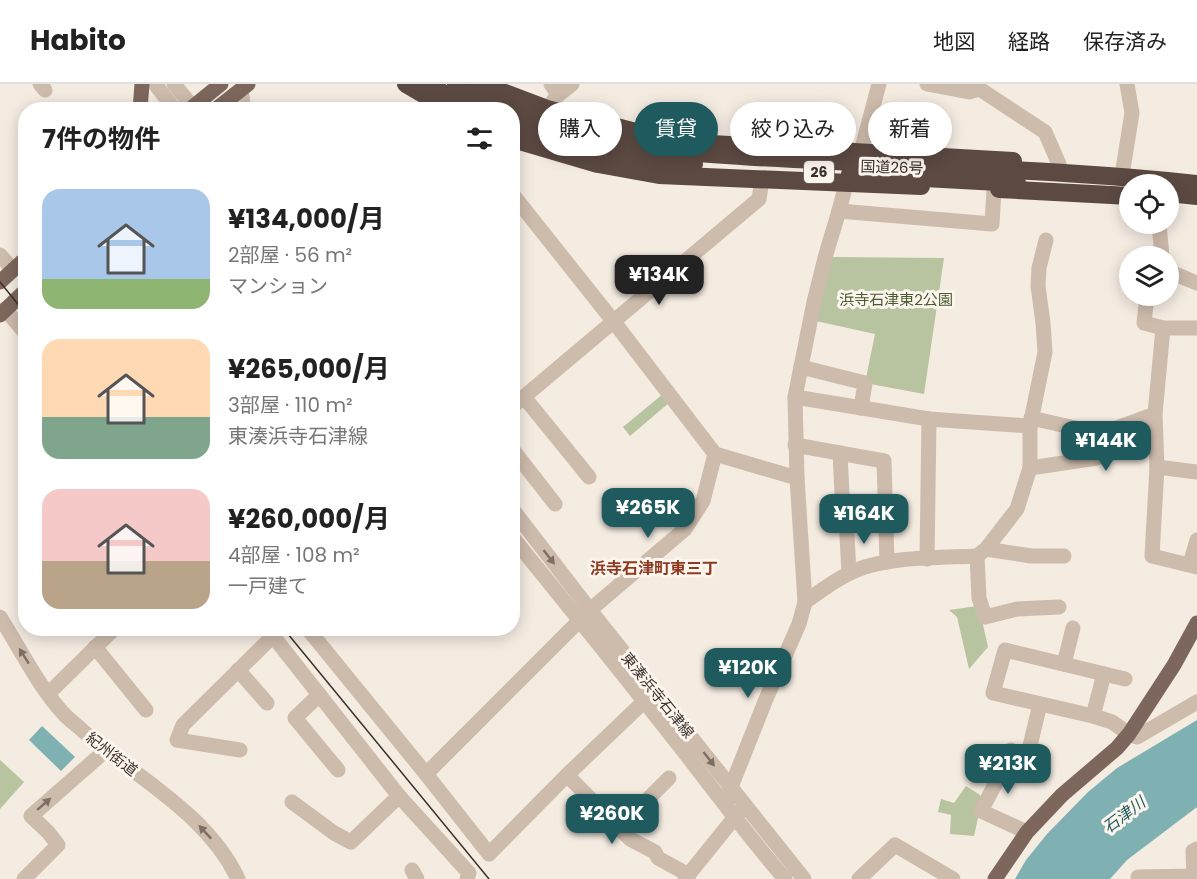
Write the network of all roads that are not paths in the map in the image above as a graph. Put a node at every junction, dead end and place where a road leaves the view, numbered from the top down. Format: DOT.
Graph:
graph roads {
  1 [pos="142,84"];
  2 [pos="155,84"];
  3 [pos="174,84"];
  4 [pos="221,84"];
  5 [pos="406,84"];
  6 [pos="427,84"];
  7 [pos="456,84"];
  8 [pos="482,84"];
  9 [pos="572,84"];
  10 [pos="879,84"];
  11 [pos="927,84"];
  12 [pos="1127,84"];
  13 [pos="245,87"];
  14 [pos="976,87"];
  15 [pos="552,96"];
  16 [pos="141,102"];
  17 [pos="169,102"];
  18 [pos="187,102"];
  19 [pos="200,102"];
  20 [pos="226,102"];
  21 [pos="244,102"];
  22 [pos="436,102"];
  23 [pos="459,102"];
  24 [pos="494,102"];
  25 [pos="520,113"];
  26 [pos="520,129"];
  27 [pos="520,141"];
  28 [pos="861,152"];
  29 [pos="1059,164"];
  30 [pos="1123,169"];
  31 [pos="1197,176"];
  32 [pos="762,180"];
  33 [pos="846,184"];
  34 [pos="1197,184"];
  35 [pos="994,189"];
  36 [pos="1119,189"];
  37 [pos="1119,195"];
  38 [pos="1179,197"];
  39 [pos="1197,198"];
  40 [pos="520,204"];
  41 [pos="839,210"];
  42 [pos="1046,240"];
  43 [pos="0,255"];
  44 [pos="18,265"];
  45 [pos="13,270"];
  46 [pos="1179,276"];
  47 [pos="0,282"];
  48 [pos="1197,283"];
  49 [pos="18,298"];
  50 [pos="1146,306"];
  51 [pos="3,312"];
  52 [pos="614,322"];
  53 [pos="18,326"];
  54 [pos="1163,328"];
  55 [pos="1197,328"];
  56 [pos="801,367"];
  57 [pos="795,397"];
  58 [pos="520,400"];
  59 [pos="520,402"];
  60 [pos="861,408"];
  61 [pos="1155,414"];
  62 [pos="929,419"];
  63 [pos="1030,422"];
  64 [pos="1111,430"];
  65 [pos="795,445"];
  66 [pos="840,453"];
  67 [pos="715,454"];
  68 [pos="520,459"];
  69 [pos="1157,467"];
  70 [pos="1030,468"];
  71 [pos="1197,472"];
  72 [pos="589,477"];
  73 [pos="796,478"];
  74 [pos="842,494"];
  75 [pos="555,504"];
  76 [pos="846,519"];
  77 [pos="520,520"];
  78 [pos="1197,540"];
  79 [pos="520,545"];
  80 [pos="981,552"];
  81 [pos="1064,556"];
  82 [pos="927,559"];
  83 [pos="887,562"];
  84 [pos="1193,565"];
  85 [pos="849,573"];
  86 [pos="805,602"];
  87 [pos="1059,607"];
  88 [pos="585,615"];
  89 [pos="0,617"];
  90 [pos="1197,623"];
  91 [pos="1073,628"];
  92 [pos="107,636"];
  93 [pos="267,636"];
  94 [pos="273,636"];
  95 [pos="314,636"];
  96 [pos="95,647"];
  97 [pos="1064,664"];
  98 [pos="238,670"];
  99 [pos="1104,674"];
  100 [pos="1125,680"];
  101 [pos="48,694"];
  102 [pos="319,695"];
  103 [pos="650,696"];
  104 [pos="1197,702"];
  105 [pos="267,703"];
  106 [pos="1040,704"];
  107 [pos="146,710"];
  108 [pos="1093,716"];
  109 [pos="1129,734"];
  110 [pos="240,750"];
  111 [pos="1011,750"];
  112 [pos="1029,750"];
  113 [pos="105,751"];
  114 [pos="338,770"];
  115 [pos="426,774"];
  116 [pos="567,775"];
  117 [pos="669,778"];
  118 [pos="731,787"];
  119 [pos="399,796"];
  120 [pos="292,802"];
  121 [pos="745,805"];
  122 [pos="730,811"];
  123 [pos="618,828"];
  124 [pos="1027,832"];
  125 [pos="1197,849"];
  126 [pos="869,876"];
  127 [pos="1196,876"];
  128 [pos="687,877"];
  129 [pos="1138,877"];
  130 [pos="24,879"];
  131 [pos="238,879"];
  132 [pos="467,879"];
  133 [pos="784,879"];
  134 [pos="804,879"];
  135 [pos="952,879"];
  136 [pos="995,879"];
  1 -- 16 [label="main road"];
  2 -- 17 [label="street"];
  3 -- 18 [label="street"];
  4 -- 19 [label="main road"];
  5 -- 22 [label="highway"];
  6 -- 23 [label="highway"];
  7 -- 24 [label="highway, 26"];
  8 -- 15 [label="highway, 国道26号 / 26"];
  9 -- 15 [label="street"];
  10 -- 28 [label="street"];
  11 -- 14 [label="street"];
  12 -- 30 [label="street"];
  13 -- 20 [label="main road"];
  13 -- 21 [label="street"];
  14 -- 29 [label="street"];
  15 -- 28 [label="highway, 国道26号 / 26"];
  25 -- 34 [label="highway, 26, bridge"];
  26 -- 36 [label="highway, 26, bridge"];
  27 -- 32 [label="highway, 国道26号 / 26"];
  28 -- 29 [label="highway, 国道26号 / 26"];
  28 -- 33 [label="street"];
  29 -- 30 [label="highway, 国道26号 / 26"];
  30 -- 31 [label="highway, 国道26号 / 26"];
  32 -- 33 [label="highway, 国道26号 / 26"];
  32 -- 52 [label="street"];
  33 -- 35 [label="highway, 国道26号 / 26"];
  33 -- 41 [label="street"];
  35 -- 37 [label="highway, 国道26号 / 26"];
  35 -- 41 [label="street"];
  38 -- 39 [label="highway"];
  40 -- 52 [label="street"];
  41 -- 56 [label="street"];
  42 -- 63 [label="street"];
  43 -- 45 [label="street"];
  44 -- 45 [label="main road"];
  45 -- 47 [label="main road"];
  46 -- 48 [label="street"];
  49 -- 51 [label="main road"];
  50 -- 54 [label="street"];
  51 -- 53 [label="street"];
  52 -- 58 [label="street"];
  52 -- 67 [label="street"];
  54 -- 55 [label="street"];
  54 -- 61 [label="street"];
  56 -- 57 [label="street"];
  56 -- 60 [label="street"];
  57 -- 60 [label="street"];
  57 -- 65 [label="street"];
  59 -- 72 [label="street"];
  60 -- 62 [label="street"];
  61 -- 64 [label="street"];
  61 -- 69 [label="street"];
  62 -- 63 [label="street"];
  62 -- 82 [label="street"];
  63 -- 64 [label="street"];
  63 -- 70 [label="street"];
  64 -- 70 [label="street"];
  65 -- 66 [label="street"];
  65 -- 73 [label="street"];
  66 -- 74 [label="street"];
  66 -- 83 [label="street"];
  67 -- 73 [label="street"];
  67 -- 88 [label="street"];
  68 -- 75 [label="street"];
  69 -- 71 [label="street"];
  69 -- 84 [label="street"];
  70 -- 80 [label="street"];
  73 -- 86 [label="street"];
  76 -- 85 [label="street"];
  77 -- 88 [label="street, 東湊浜寺石津線, one-way"];
  78 -- 84 [label="street"];
  79 -- 88 [label="street, 東湊浜寺石津線"];
  80 -- 81 [label="street"];
  80 -- 82 [label="street"];
  80 -- 87 [label="street"];
  82 -- 83 [label="street"];
  83 -- 85 [label="street"];
  85 -- 86 [label="street"];
  86 -- 118 [label="street"];
  88 -- 103 [label="street, 東湊浜寺石津線"];
  88 -- 115 [label="street"];
  101 -- 89 [label="street, 紀州街道, one-way"];
  90 -- 109 [label="main road"];
  91 -- 97 [label="street"];
  92 -- 96 [label="street"];
  93 -- 98 [label="street"];
  94 -- 102 [label="street"];
  95 -- 115 [label="street"];
  96 -- 101 [label="street"];
  96 -- 107 [label="street"];
  97 -- 99 [label="street"];
  97 -- 106 [label="street"];
  98 -- 105 [label="street"];
  98 -- 110 [label="street"];
  99 -- 100 [label="street"];
  99 -- 108 [label="street"];
  101 -- 113 [label="street, 紀州街道"];
  102 -- 114 [label="street"];
  102 -- 119 [label="street"];
  103 -- 116 [label="street"];
  103 -- 118 [label="street, 東湊浜寺石津線, one-way"];
  103 -- 122 [label="street, 東湊浜寺石津線"];
  104 -- 109 [label="street"];
  106 -- 108 [label="street"];
  106 -- 112 [label="street"];
  108 -- 109 [label="street"];
  109 -- 124 [label="main road"];
  111 -- 124 [label="street"];
  130 -- 113 [label="street, one-way"];
  131 -- 113 [label="street, 紀州街道, one-way"];
  115 -- 116 [label="street"];
  116 -- 123 [label="street"];
  117 -- 123 [label="street"];
  118 -- 121 [label="street, 東湊浜寺石津線"];
  118 -- 122 [label="street"];
  119 -- 120 [label="street"];
  119 -- 132 [label="street"];
  121 -- 122 [label="street"];
  121 -- 134 [label="street, 東湊浜寺石津線"];
  122 -- 128 [label="street"];
  122 -- 133 [label="street, 東湊浜寺石津線"];
  123 -- 128 [label="street"];
  124 -- 136 [label="main road"];
  125 -- 127 [label="street"];
  126 -- 135 [label="street"];
  127 -- 129 [label="street"];
}
